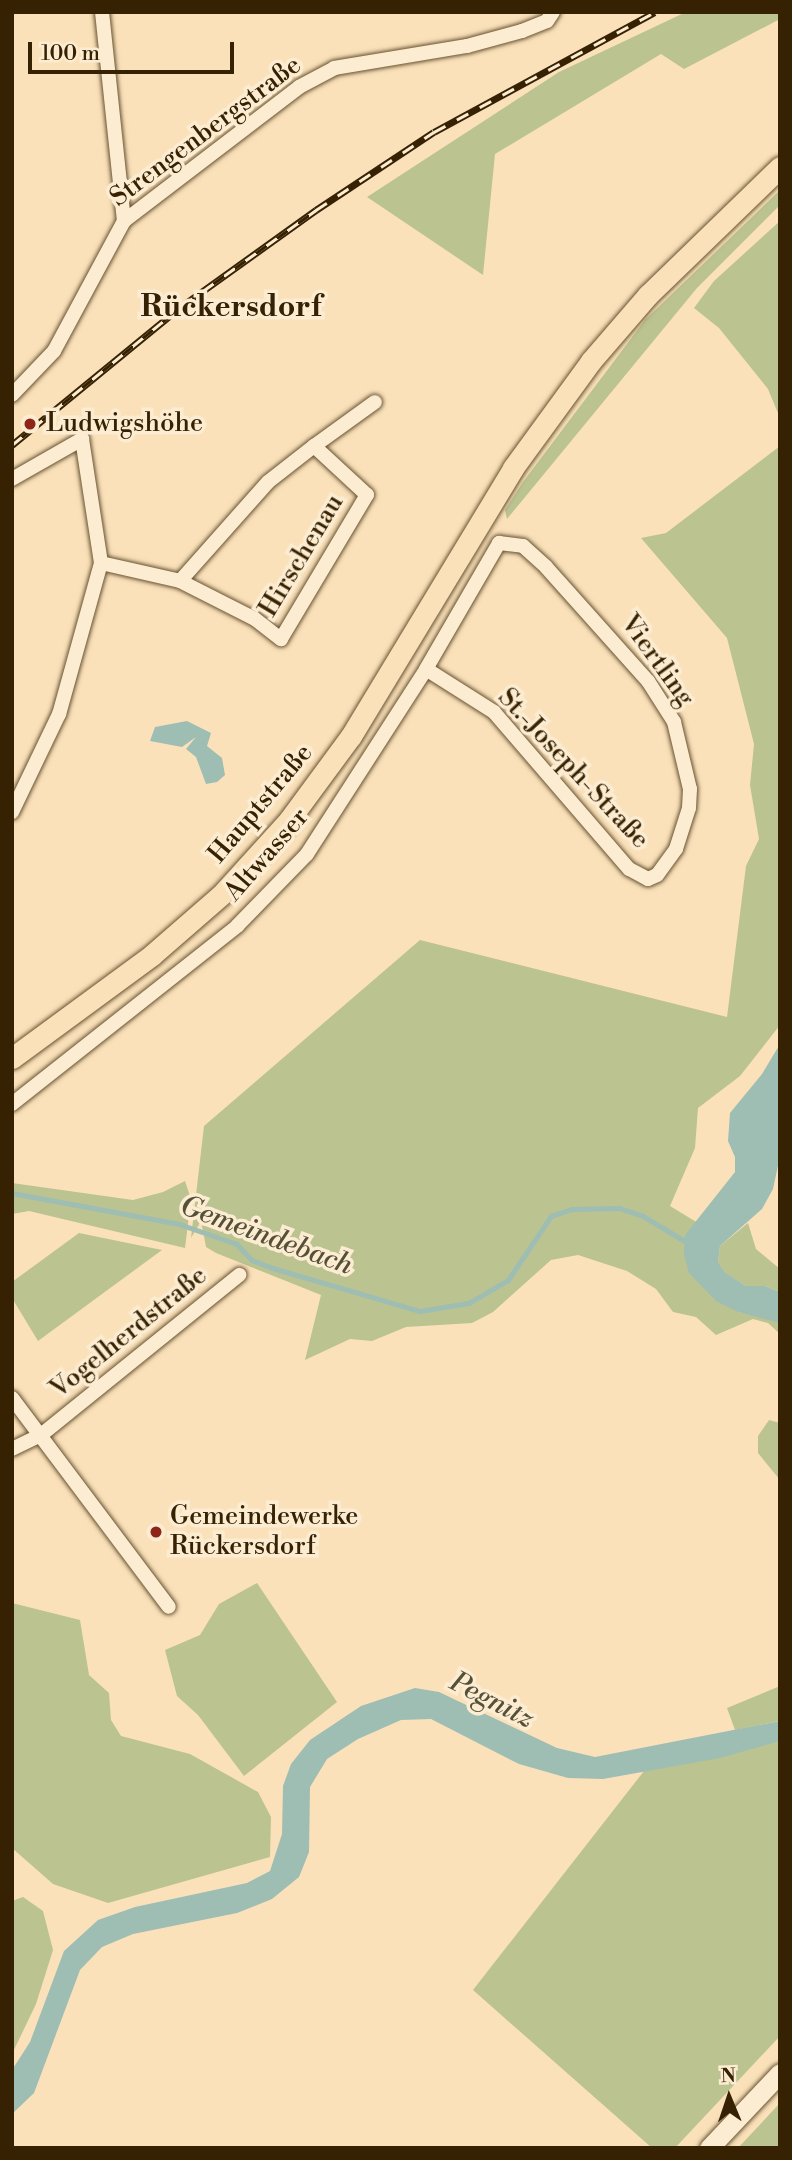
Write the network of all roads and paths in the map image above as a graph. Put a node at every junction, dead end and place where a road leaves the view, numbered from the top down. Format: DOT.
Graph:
graph roads {
  1 [pos="102,12"];
  2 [pos="553,12"];
  3 [pos="780,167"];
  4 [pos="124,221"];
  5 [pos="14,390"];
  6 [pos="375,402"];
  7 [pos="314,446"];
  8 [pos="12,479"];
  9 [pos="507,542"];
  10 [pos="101,563"];
  11 [pos="180,581"];
  12 [pos="426,669"];
  13 [pos="17,794"];
  14 [pos="12,812"];
  15 [pos="648,879"];
  16 [pos="12,1058"];
  17 [pos="12,1104"];
  18 [pos="239,1275"];
  19 [pos="12,1398"];
  20 [pos="41,1434"];
  21 [pos="12,1449"];
  22 [pos="169,1607"];
  23 [pos="780,2073"];
  24 [pos="709,2148"];
  1 -- 4 [label="street"];
  2 -- 4 [label="street, Strengenbergstraße"];
  3 -- 16 [label="main road, Hauptstraße"];
  4 -- 5 [label="street, Strengenbergstraße"];
  6 -- 7 [label="street"];
  7 -- 11 [label="street"];
  7 -- 11 [label="street, Hirschenau"];
  8 -- 10 [label="street"];
  9 -- 12 [label="street, Altwasser"];
  9 -- 15 [label="street, Viertling"];
  10 -- 11 [label="street, Hirschenau"];
  10 -- 13 [label="street"];
  12 -- 15 [label="street, St.-Joseph-Straße"];
  12 -- 17 [label="street, Altwasser"];
  13 -- 14 [label="street"];
  18 -- 20 [label="street, Vogelherdstraße"];
  19 -- 20 [label="street"];
  20 -- 21 [label="street, Vogelherdstraße"];
  20 -- 22 [label="street"];
  23 -- 24 [label="main road"];
}
